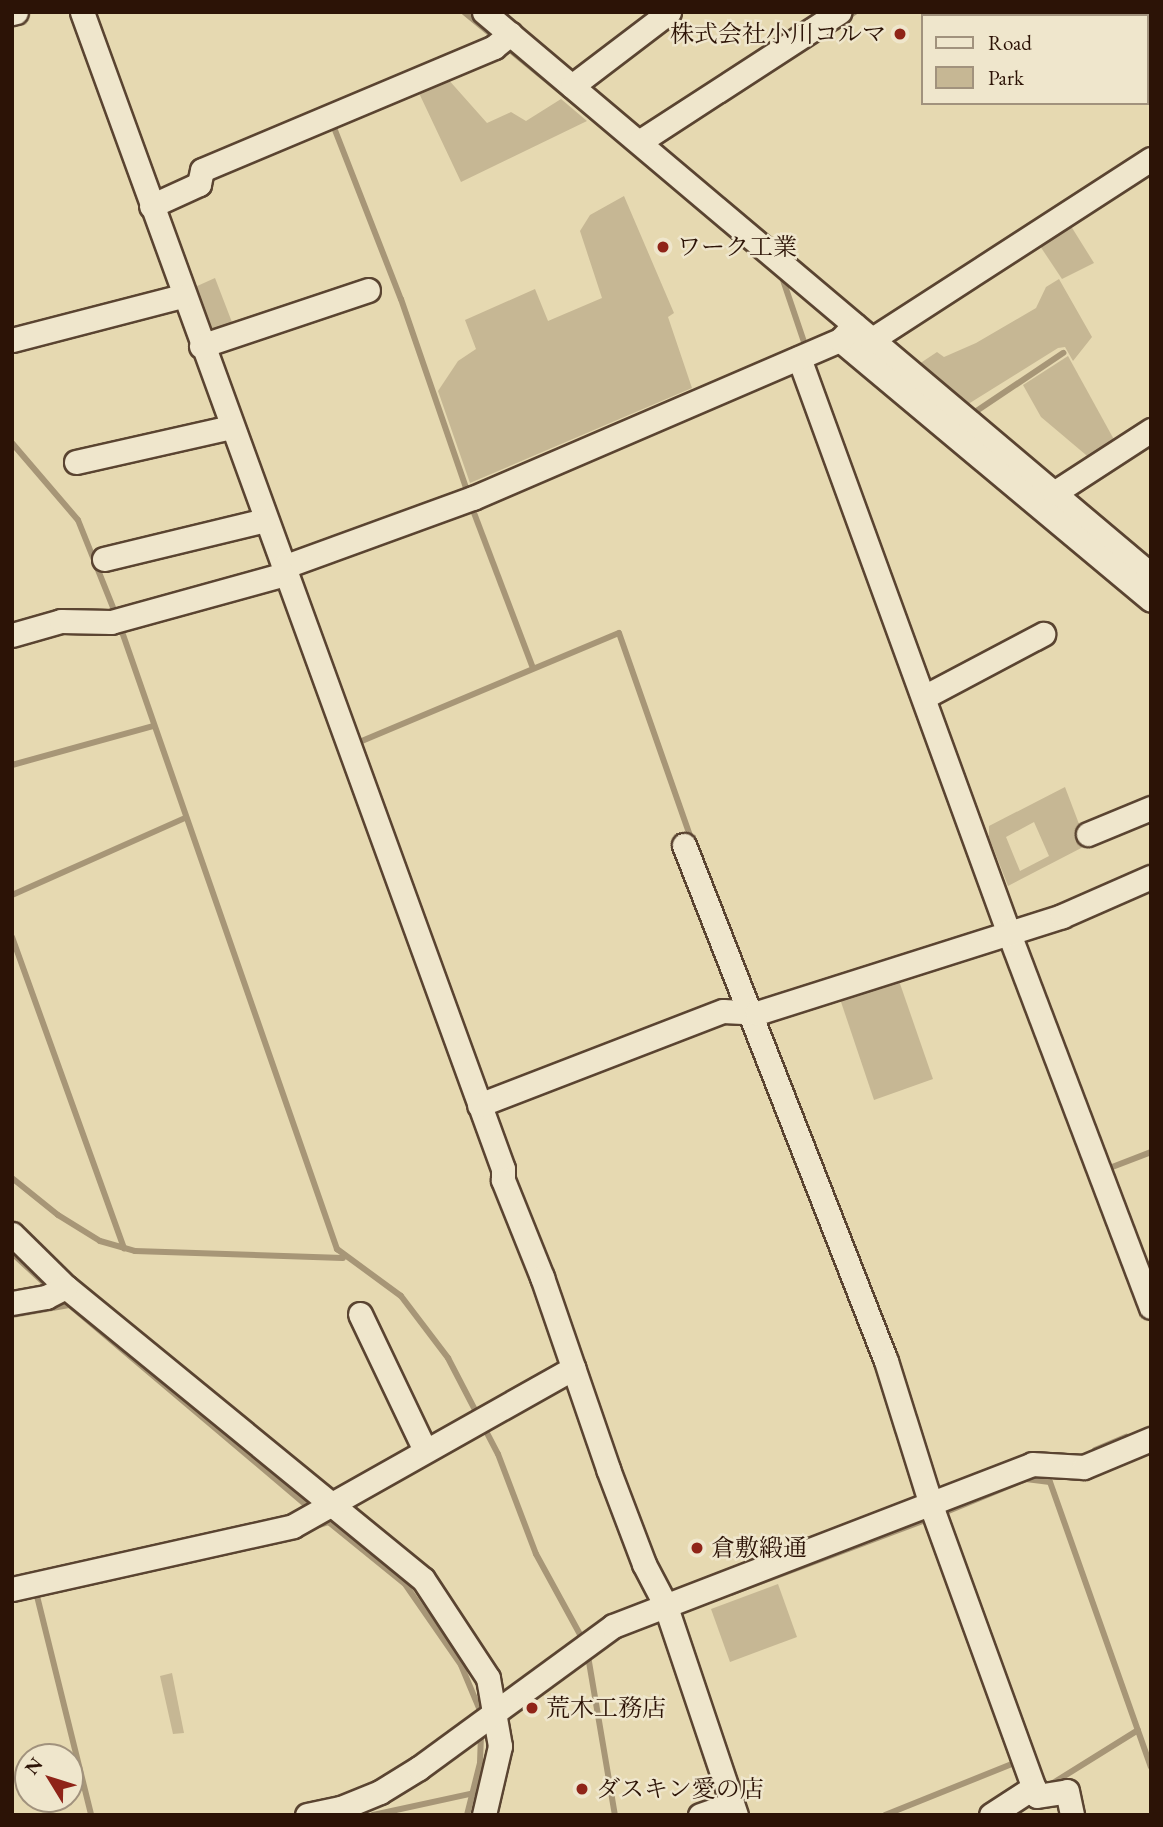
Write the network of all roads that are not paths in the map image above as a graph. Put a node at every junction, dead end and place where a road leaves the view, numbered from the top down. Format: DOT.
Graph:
graph roads {
  1 [pos="82,12"];
  2 [pos="484,12"];
  3 [pos="669,12"];
  4 [pos="839,12"];
  5 [pos="510,34"];
  6 [pos="572,86"];
  7 [pos="639,142"];
  8 [pos="1151,159"];
  9 [pos="151,206"];
  10 [pos="368,290"];
  11 [pos="182,296"];
  12 [pos="852,334"];
  13 [pos="12,340"];
  14 [pos="201,346"];
  15 [pos="806,355"];
  16 [pos="231,427"];
  17 [pos="1151,430"];
  18 [pos="76,462"];
  19 [pos="1054,494"];
  20 [pos="265,520"];
  21 [pos="104,559"];
  22 [pos="288,567"];
  23 [pos="1151,575"];
  24 [pos="1151,600"];
  25 [pos="1043,634"];
  26 [pos="12,635"];
  27 [pos="924,697"];
  28 [pos="1151,808"];
  29 [pos="1088,834"];
  30 [pos="684,845"];
  31 [pos="1151,877"];
  32 [pos="1014,930"];
  33 [pos="752,1013"];
  34 [pos="485,1103"];
  35 [pos="12,1234"];
  36 [pos="58,1291"];
  37 [pos="12,1303"];
  38 [pos="1151,1307"];
  39 [pos="360,1314"];
  40 [pos="573,1368"];
  41 [pos="1151,1439"];
  42 [pos="425,1450"];
  43 [pos="322,1511"];
  44 [pos="933,1512"];
  45 [pos="12,1589"];
  46 [pos="666,1604"];
  47 [pos="495,1708"];
  48 [pos="1034,1787"];
  49 [pos="734,1810"];
  50 [pos="307,1815"];
  51 [pos="484,1815"];
  52 [pos="700,1815"];
  53 [pos="991,1815"];
  54 [pos="1072,1815"];
  1 -- 9 [label="street"];
  2 -- 5 [label="street"];
  3 -- 6 [label="street"];
  4 -- 7 [label="street"];
  5 -- 6 [label="street"];
  5 -- 9 [label="street"];
  6 -- 7 [label="street"];
  7 -- 12 [label="street"];
  8 -- 12 [label="street"];
  9 -- 11 [label="street"];
  10 -- 14 [label="street"];
  11 -- 13 [label="street"];
  11 -- 14 [label="street"];
  12 -- 15 [label="street"];
  12 -- 19 [label="street"];
  12 -- 24 [label="street"];
  14 -- 16 [label="street"];
  15 -- 22 [label="street"];
  15 -- 27 [label="street"];
  16 -- 18 [label="street"];
  16 -- 20 [label="street"];
  17 -- 19 [label="street"];
  19 -- 23 [label="street"];
  20 -- 21 [label="street"];
  20 -- 22 [label="street"];
  22 -- 26 [label="street"];
  22 -- 34 [label="street"];
  25 -- 27 [label="street"];
  27 -- 32 [label="street"];
  28 -- 29 [label="street"];
  30 -- 33 [label="street"];
  31 -- 32 [label="street"];
  32 -- 33 [label="street"];
  32 -- 38 [label="street"];
  33 -- 34 [label="street"];
  33 -- 44 [label="street"];
  34 -- 40 [label="street"];
  35 -- 36 [label="street"];
  36 -- 37 [label="street"];
  36 -- 43 [label="street"];
  39 -- 42 [label="street"];
  40 -- 42 [label="street"];
  40 -- 46 [label="street"];
  41 -- 44 [label="street"];
  42 -- 43 [label="street"];
  43 -- 45 [label="street"];
  43 -- 47 [label="street"];
  44 -- 46 [label="street"];
  44 -- 48 [label="street"];
  46 -- 47 [label="street"];
  46 -- 49 [label="street"];
  47 -- 50 [label="street"];
  47 -- 51 [label="street"];
  48 -- 53 [label="street"];
  48 -- 54 [label="street"];
  49 -- 52 [label="street"];
}
